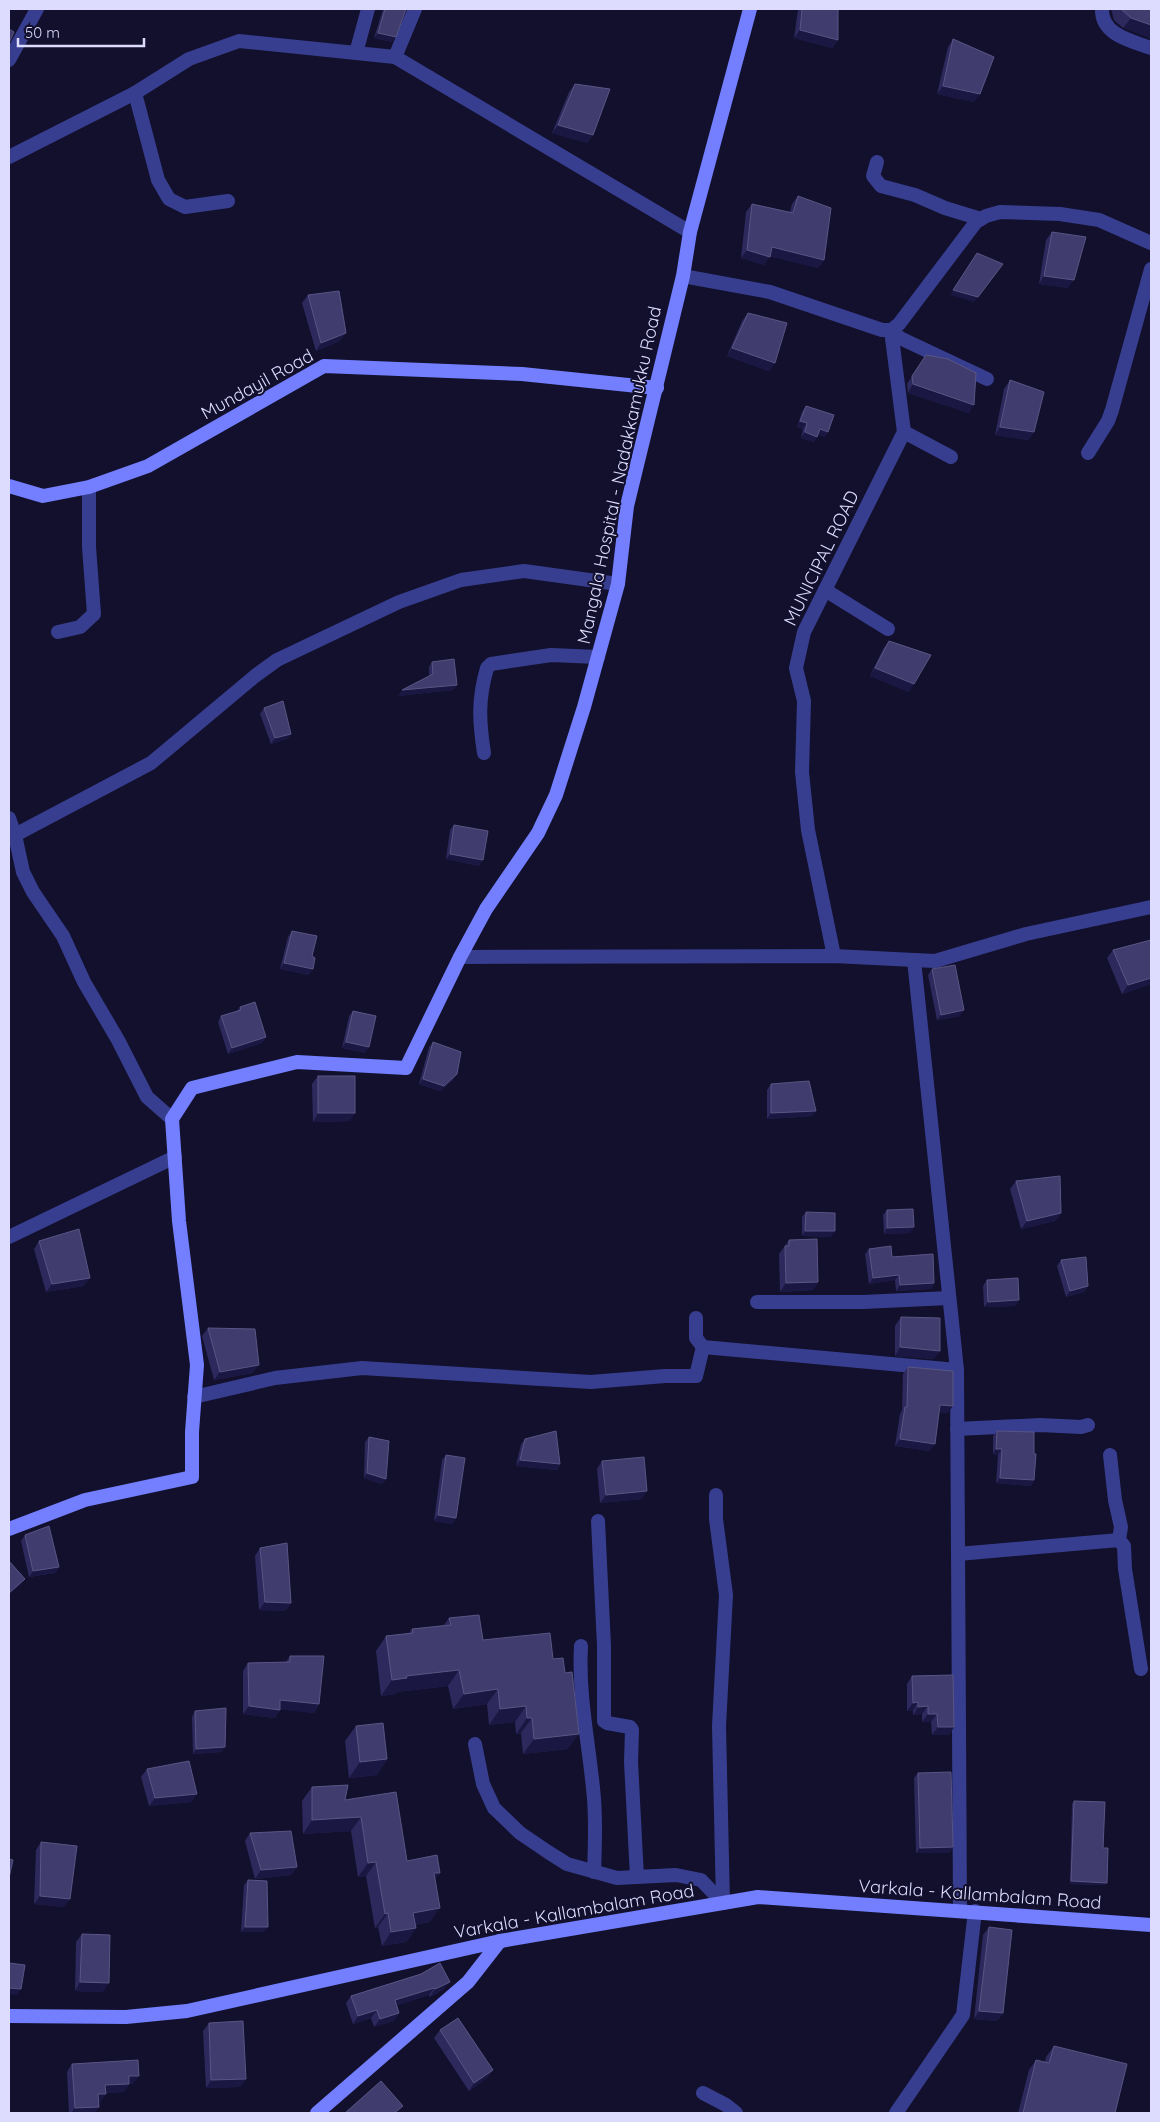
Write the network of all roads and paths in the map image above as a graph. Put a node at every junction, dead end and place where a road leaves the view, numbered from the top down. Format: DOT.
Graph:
graph roads {
  1 [pos="37,9"];
  2 [pos="368,9"];
  3 [pos="415,9"];
  4 [pos="750,9"];
  5 [pos="1102,9"];
  6 [pos="1151,48"];
  7 [pos="356,53"];
  8 [pos="395,57"];
  9 [pos="9,59"];
  10 [pos="135,93"];
  11 [pos="9,157"];
  12 [pos="877,162"];
  13 [pos="228,201"];
  14 [pos="981,219"];
  15 [pos="690,232"];
  16 [pos="1151,243"];
  17 [pos="1151,269"];
  18 [pos="682,276"];
  19 [pos="891,330"];
  20 [pos="987,379"];
  21 [pos="657,388"];
  22 [pos="904,432"];
  23 [pos="1088,453"];
  24 [pos="951,457"];
  25 [pos="9,486"];
  26 [pos="89,487"];
  27 [pos="618,584"];
  28 [pos="825,590"];
  29 [pos="888,628"];
  30 [pos="58,632"];
  31 [pos="598,657"];
  32 [pos="484,753"];
  33 [pos="9,818"];
  34 [pos="15,835"];
  35 [pos="1151,907"];
  36 [pos="834,956"];
  37 [pos="460,957"];
  38 [pos="914,960"];
  39 [pos="172,1120"];
  40 [pos="175,1157"];
  41 [pos="9,1236"];
  42 [pos="949,1298"];
  43 [pos="757,1302"];
  44 [pos="696,1318"];
  45 [pos="703,1347"];
  46 [pos="957,1370"];
  47 [pos="194,1397"];
  48 [pos="1088,1425"];
  49 [pos="957,1429"];
  50 [pos="1110,1455"];
  51 [pos="716,1495"];
  52 [pos="598,1522"];
  53 [pos="9,1529"];
  54 [pos="1119,1540"];
  55 [pos="958,1554"];
  56 [pos="581,1646"];
  57 [pos="1141,1669"];
  58 [pos="475,1744"];
  59 [pos="594,1872"];
  60 [pos="637,1877"];
  61 [pos="723,1903"];
  62 [pos="960,1910"];
  63 [pos="975,1911"];
  64 [pos="1151,1925"];
  65 [pos="500,1941"];
  66 [pos="9,2016"];
  67 [pos="703,2093"];
  68 [pos="317,2113"];
  69 [pos="736,2113"];
  70 [pos="896,2113"];
  1 -- 9 [label="street"];
  2 -- 7 [label="street"];
  3 -- 8 [label="street"];
  4 -- 15 [label="main road, Mangala Hospital - Nadakkamukku Road"];
  5 -- 6 [label="street"];
  7 -- 8 [label="street"];
  7 -- 10 [label="street"];
  8 -- 15 [label="street"];
  10 -- 11 [label="street"];
  10 -- 13 [label="street"];
  12 -- 14 [label="street"];
  14 -- 16 [label="street"];
  14 -- 19 [label="street"];
  15 -- 18 [label="main road, Mangala Hospital - Nadakkamukku Road"];
  17 -- 23 [label="street"];
  18 -- 19 [label="street"];
  18 -- 21 [label="main road, Mangala Hospital - Nadakkamukku Road"];
  19 -- 20 [label="street"];
  19 -- 22 [label="street"];
  21 -- 26 [label="main road, Mundayil Road"];
  21 -- 27 [label="main road, Mangala Hospital - Nadakkamukku Road"];
  22 -- 24 [label="street"];
  22 -- 28 [label="street, MUNICIPAL ROAD"];
  25 -- 26 [label="main road, Mundayil Road"];
  26 -- 30 [label="street"];
  27 -- 31 [label="main road, Mangala Hospital - Nadakkamukku Road"];
  27 -- 34 [label="street"];
  28 -- 29 [label="street"];
  28 -- 36 [label="street, MUNICIPAL ROAD"];
  31 -- 32 [label="street"];
  31 -- 37 [label="main road, Mangala Hospital - Nadakkamukku Road"];
  33 -- 34 [label="street"];
  34 -- 39 [label="street"];
  35 -- 38 [label="street"];
  36 -- 37 [label="street"];
  36 -- 38 [label="street"];
  37 -- 39 [label="main road, Mangala Hospital - Nadakkamukku Road"];
  38 -- 42 [label="street"];
  39 -- 40 [label="main road"];
  40 -- 41 [label="street"];
  40 -- 47 [label="main road"];
  42 -- 43 [label="street"];
  42 -- 46 [label="street"];
  44 -- 45 [label="street"];
  45 -- 46 [label="street"];
  45 -- 47 [label="street"];
  46 -- 49 [label="street"];
  47 -- 53 [label="main road"];
  48 -- 49 [label="street"];
  49 -- 55 [label="street"];
  50 -- 54 [label="street"];
  51 -- 61 [label="street"];
  52 -- 60 [label="street"];
  54 -- 55 [label="street"];
  54 -- 57 [label="street"];
  55 -- 62 [label="street"];
  56 -- 59 [label="street"];
  58 -- 59 [label="street"];
  59 -- 60 [label="street"];
  60 -- 61 [label="street"];
  61 -- 62 [label="main road, Varkala - Kallambalam Road"];
  61 -- 65 [label="main road, Varkala - Kallambalam Road"];
  62 -- 63 [label="main road, Varkala - Kallambalam Road"];
  63 -- 64 [label="main road, Varkala - Kallambalam Road"];
  63 -- 70 [label="street"];
  65 -- 66 [label="main road, Varkala - Kallambalam Road"];
  65 -- 68 [label="main road"];
  67 -- 69 [label="street"];
}
